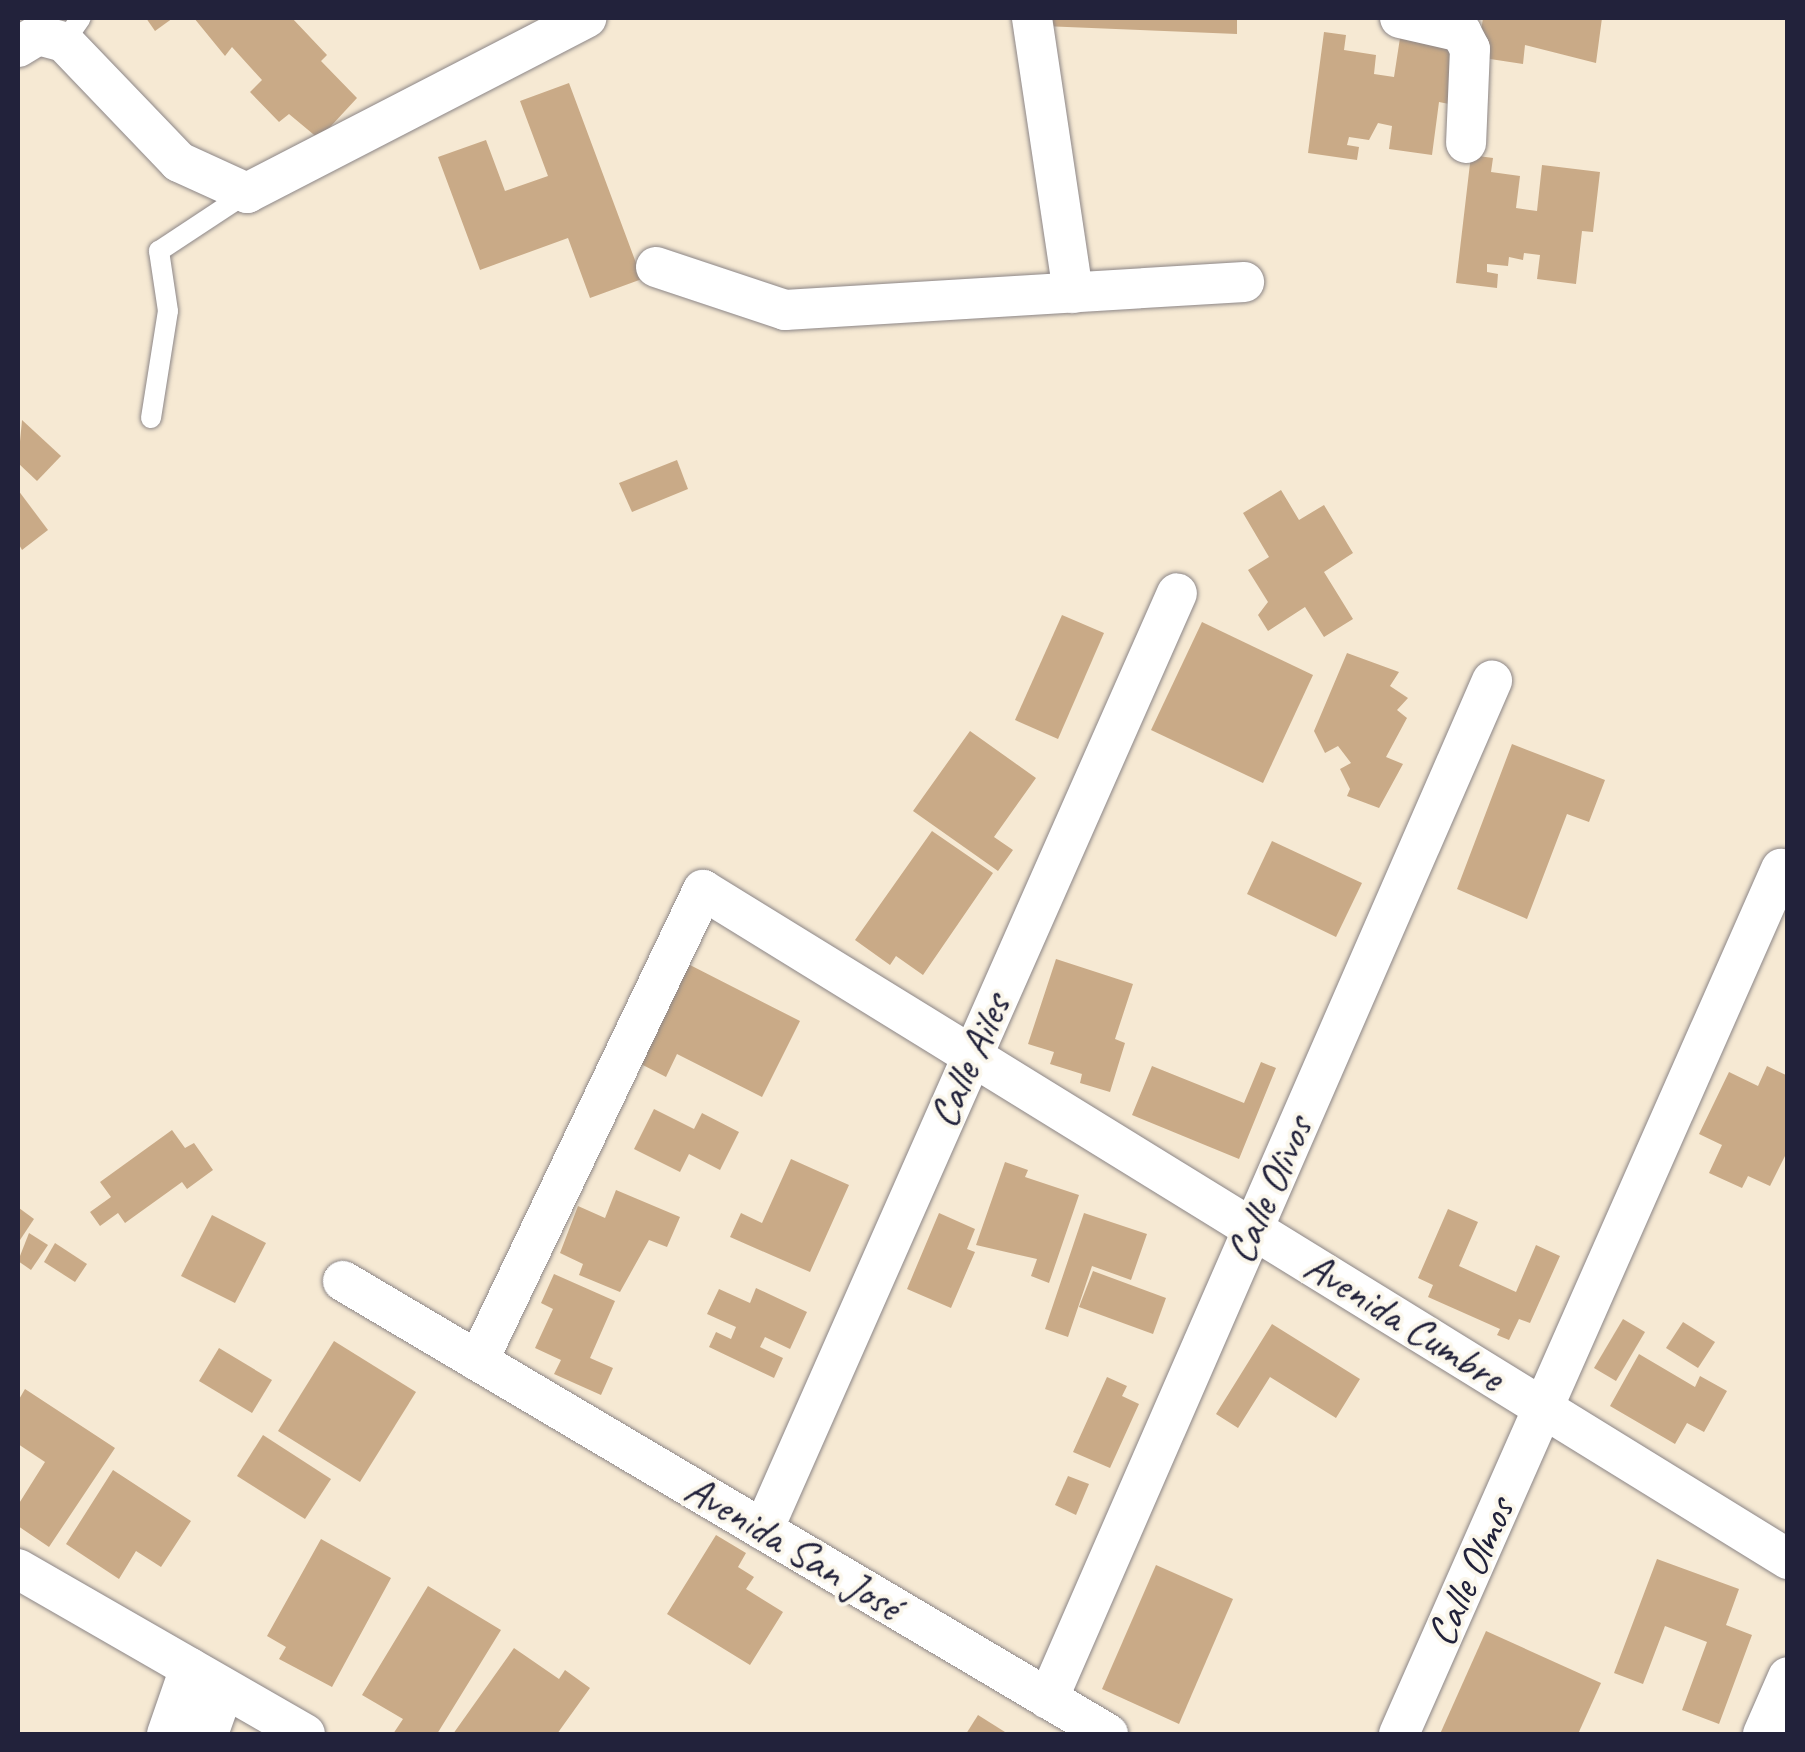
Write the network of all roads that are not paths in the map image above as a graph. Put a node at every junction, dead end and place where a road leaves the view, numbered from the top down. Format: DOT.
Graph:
graph roads {
  1 [pos="586,18"];
  2 [pos="1032,18"];
  3 [pos="1400,18"];
  4 [pos="72,30"];
  5 [pos="18,48"];
  6 [pos="1466,142"];
  7 [pos="247,193"];
  8 [pos="656,267"];
  9 [pos="1244,282"];
  10 [pos="1073,292"];
  11 [pos="151,418"];
  12 [pos="1177,593"];
  13 [pos="1492,681"];
  14 [pos="1782,868"];
  15 [pos="972,1056"];
  16 [pos="1253,1229"];
  17 [pos="343,1281"];
  18 [pos="478,1361"];
  19 [pos="1544,1408"];
  20 [pos="762,1530"];
  21 [pos="1788,1559"];
  22 [pos="18,1569"];
  23 [pos="1788,1677"];
  24 [pos="207,1678"];
  25 [pos="1048,1699"];
  26 [pos="167,1734"];
  27 [pos="208,1734"];
  28 [pos="305,1734"];
  29 [pos="1108,1734"];
  30 [pos="1399,1734"];
  31 [pos="1763,1734"];
  1 -- 7 [label="street"];
  2 -- 10 [label="street"];
  3 -- 6 [label="street"];
  4 -- 5 [label="street"];
  4 -- 7 [label="street"];
  7 -- 11 [label="lane"];
  8 -- 10 [label="street"];
  9 -- 10 [label="street"];
  12 -- 15 [label="street, Calle Ailes"];
  13 -- 16 [label="street, Calle Olivos"];
  14 -- 19 [label="street, Avenida Cumbre"];
  15 -- 16 [label="street, Avenida Cumbre"];
  15 -- 18 [label="street, Avenida Cumbre"];
  15 -- 20 [label="street, Calle Ailes"];
  16 -- 19 [label="street, Avenida Cumbre"];
  16 -- 25 [label="street, Calle Olivos"];
  17 -- 18 [label="street"];
  18 -- 20 [label="street, Avenida San José"];
  19 -- 21 [label="street, Avenida Cumbre"];
  19 -- 30 [label="street, Calle Olmos"];
  20 -- 25 [label="street, Avenida San José"];
  22 -- 24 [label="street"];
  23 -- 31 [label="street"];
  24 -- 26 [label="street"];
  24 -- 27 [label="street"];
  24 -- 28 [label="street"];
  25 -- 29 [label="street, Avenida San José"];
}
